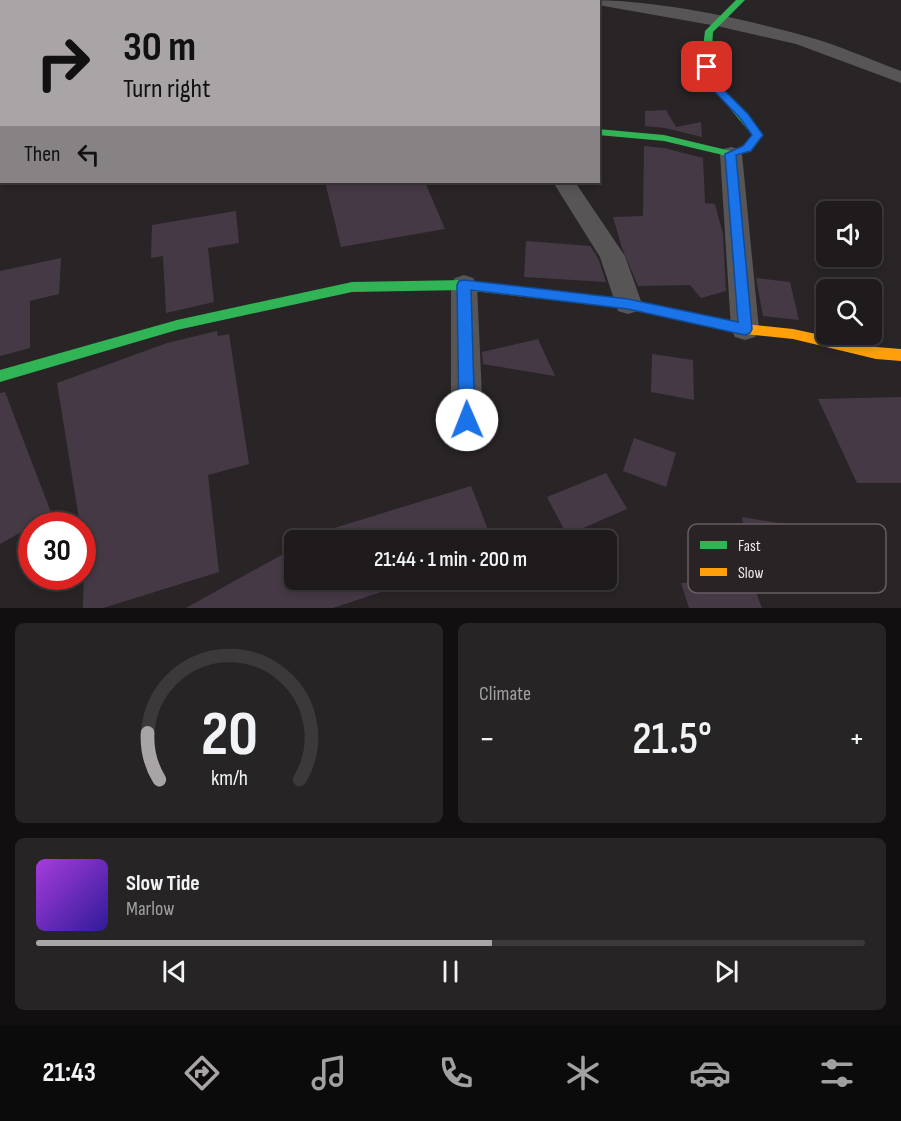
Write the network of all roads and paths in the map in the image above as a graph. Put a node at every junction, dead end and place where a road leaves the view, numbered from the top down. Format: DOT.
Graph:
graph roads {
  1 [pos="741,0"];
  2 [pos="600,1"];
  3 [pos="717,21"];
  4 [pos="901,76"];
  5 [pos="600,132"];
  6 [pos="731,154"];
  7 [pos="565,183"];
  8 [pos="464,285"];
  9 [pos="628,304"];
  10 [pos="745,329"];
  11 [pos="901,355"];
  12 [pos="0,376"];
  13 [pos="467,420"];
  1 -- 3 [label="street"];
  2 -- 3 [label="street"];
  3 -- 4 [label="street"];
  3 -- 6 [label="street"];
  5 -- 6 [label="street"];
  6 -- 10 [label="street"];
  7 -- 9 [label="street"];
  8 -- 9 [label="street"];
  8 -- 12 [label="street"];
  8 -- 13 [label="street"];
  9 -- 10 [label="street"];
  10 -- 11 [label="street"];
}
